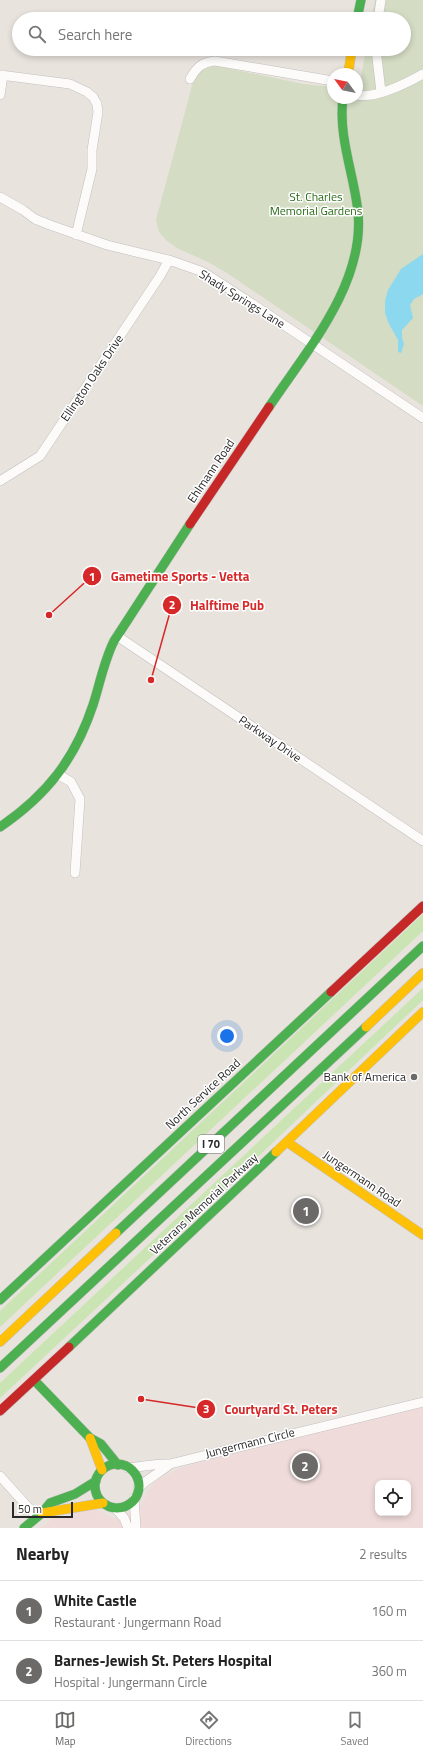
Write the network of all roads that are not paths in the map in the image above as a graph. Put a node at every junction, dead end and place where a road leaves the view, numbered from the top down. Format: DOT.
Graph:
graph roads {
  1 [pos="361,0"];
  2 [pos="381,0"];
  3 [pos="358,12"];
  4 [pos="379,12"];
  5 [pos="351,56"];
  6 [pos="377,56"];
  7 [pos="349,68"];
  8 [pos="423,74"];
  9 [pos="2,75"];
  10 [pos="190,79"];
  11 [pos="327,80"];
  12 [pos="381,92"];
  13 [pos="363,94"];
  14 [pos="0,95"];
  15 [pos="343,104"];
  16 [pos="0,197"];
  17 [pos="76,235"];
  18 [pos="169,260"];
  19 [pos="311,343"];
  20 [pos="423,418"];
  21 [pos="0,481"];
  22 [pos="117,636"];
  23 [pos="59,775"];
  24 [pos="0,827"];
  25 [pos="423,841"];
  26 [pos="75,873"];
  27 [pos="423,906"];
  28 [pos="423,946"];
  29 [pos="423,973"];
  30 [pos="423,1012"];
  31 [pos="287,1142"];
  32 [pos="423,1235"];
  33 [pos="0,1300"];
  34 [pos="0,1342"];
  35 [pos="0,1368"];
  36 [pos="34,1380"];
  37 [pos="423,1402"];
  38 [pos="0,1411"];
  39 [pos="90,1438"];
  40 [pos="170,1464"];
  41 [pos="118,1465"];
  42 [pos="128,1468"];
  43 [pos="102,1470"];
  44 [pos="0,1476"];
  45 [pos="96,1481"];
  46 [pos="138,1488"];
  47 [pos="134,1498"];
  48 [pos="103,1503"];
  49 [pos="115,1508"];
  50 [pos="39,1515"];
  51 [pos="24,1528"];
  52 [pos="128,1528"];
  53 [pos="136,1528"];
  1 -- 3 [label="main road"];
  2 -- 4 [label="street"];
  5 -- 7 [label="main road"];
  6 -- 12 [label="street"];
  8 -- 12 [label="street"];
  9 -- 14 [label="street"];
  9 -- 17 [label="street"];
  10 -- 11 [label="street"];
  12 -- 13 [label="street"];
  15 -- 19 [label="main road, Ehlmann Road"];
  16 -- 17 [label="street, Shady Springs Lane"];
  17 -- 18 [label="street, Shady Springs Lane"];
  18 -- 19 [label="street, Shady Springs Lane"];
  18 -- 21 [label="street, Ellington Oaks Drive"];
  19 -- 20 [label="street, Shady Springs Lane"];
  19 -- 22 [label="main road, Ehlmann Road"];
  22 -- 23 [label="main road, Ehlmann Road"];
  22 -- 25 [label="street, Parkway Drive"];
  23 -- 24 [label="main road, Ehlmann Road"];
  23 -- 26 [label="street"];
  27 -- 33 [label="main road, North Service Road"];
  28 -- 34 [label="main road, I 70"];
  29 -- 35 [label="main road, I 70"];
  30 -- 31 [label="main road, Veterans Memorial Parkway"];
  31 -- 32 [label="main road, Jungermann Road"];
  31 -- 36 [label="main road, Veterans Memorial Parkway"];
  36 -- 38 [label="main road, Veterans Memorial Parkway"];
  36 -- 39 [label="main road"];
  37 -- 40 [label="street, Jungermann Circle"];
  39 -- 41 [label="main road"];
  39 -- 43 [label="main road"];
  40 -- 42 [label="street, Jungermann Circle"];
  40 -- 46 [label="street, Jungermann Circle"];
  41 -- 42 [label="main road"];
  41 -- 43 [label="main road"];
  42 -- 46 [label="main road"];
  43 -- 45 [label="main road"];
  44 -- 50 [label="street"];
  45 -- 48 [label="main road"];
  45 -- 50 [label="main road"];
  46 -- 47 [label="main road"];
  47 -- 49 [label="main road"];
  47 -- 53 [label="street"];
  48 -- 49 [label="main road"];
  48 -- 50 [label="main road"];
  49 -- 52 [label="street"];
  50 -- 51 [label="main road"];
}
